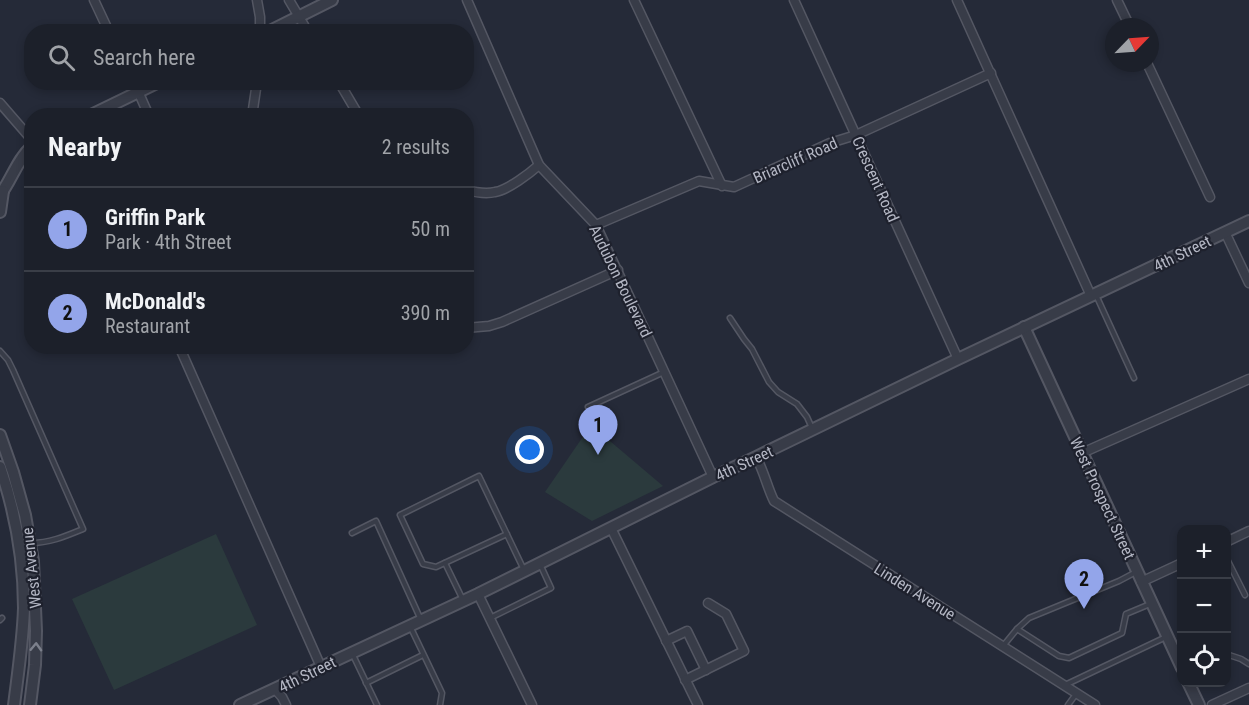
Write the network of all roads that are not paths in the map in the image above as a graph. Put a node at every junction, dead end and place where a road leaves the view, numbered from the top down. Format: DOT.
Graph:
graph roads {
  1 [pos="94,0"];
  2 [pos="257,0"];
  3 [pos="289,0"];
  4 [pos="332,0"];
  5 [pos="467,0"];
  6 [pos="634,0"];
  7 [pos="794,0"];
  8 [pos="957,0"];
  9 [pos="1117,0"];
  10 [pos="299,16"];
  11 [pos="1126,18"];
  12 [pos="105,24"];
  13 [pos="260,24"];
  14 [pos="284,24"];
  15 [pos="304,24"];
  16 [pos="1151,72"];
  17 [pos="991,74"];
  18 [pos="131,90"];
  19 [pos="137,90"];
  20 [pos="256,90"];
  21 [pos="343,90"];
  22 [pos="0,103"];
  23 [pos="102,108"];
  24 [pos="145,108"];
  25 [pos="253,108"];
  26 [pos="354,108"];
  27 [pos="24,131"];
  28 [pos="856,135"];
  29 [pos="24,155"];
  30 [pos="539,165"];
  31 [pos="722,186"];
  32 [pos="474,191"];
  33 [pos="2,193"];
  34 [pos="1210,197"];
  35 [pos="0,212"];
  36 [pos="1249,221"];
  37 [pos="596,225"];
  38 [pos="1225,232"];
  39 [pos="618,270"];
  40 [pos="1249,284"];
  41 [pos="1093,295"];
  42 [pos="730,318"];
  43 [pos="474,327"];
  44 [pos="1024,327"];
  45 [pos="0,351"];
  46 [pos="183,354"];
  47 [pos="958,359"];
  48 [pos="664,372"];
  49 [pos="1134,378"];
  50 [pos="1249,379"];
  51 [pos="588,407"];
  52 [pos="813,430"];
  53 [pos="0,435"];
  54 [pos="1082,453"];
  55 [pos="756,457"];
  56 [pos="0,467"];
  57 [pos="713,477"];
  58 [pos="611,528"];
  59 [pos="1249,531"];
  60 [pos="352,532"];
  61 [pos="507,534"];
  62 [pos="1231,540"];
  63 [pos="30,543"];
  64 [pos="445,563"];
  65 [pos="540,563"];
  66 [pos="1177,565"];
  67 [pos="1231,565"];
  68 [pos="525,571"];
  69 [pos="1139,577"];
  70 [pos="478,594"];
  71 [pos="1245,595"];
  72 [pos="463,601"];
  73 [pos="708,603"];
  74 [pos="1151,603"];
  75 [pos="490,618"];
  76 [pos="422,620"];
  77 [pos="410,626"];
  78 [pos="1017,629"];
  79 [pos="1167,636"];
  80 [pos="666,641"];
  81 [pos="1002,646"];
  82 [pos="1177,649"];
  83 [pos="352,653"];
  84 [pos="423,654"];
  85 [pos="1231,655"];
  86 [pos="1249,664"];
  87 [pos="321,667"];
  88 [pos="706,670"];
  89 [pos="685,680"];
  90 [pos="366,683"];
  91 [pos="1064,686"];
  92 [pos="1190,687"];
  93 [pos="1249,688"];
  94 [pos="275,689"];
  95 [pos="1077,693"];
  96 [pos="14,705"];
  97 [pos="30,705"];
  98 [pos="240,705"];
  99 [pos="286,705"];
  100 [pos="377,705"];
  101 [pos="440,705"];
  102 [pos="532,705"];
  103 [pos="698,705"];
  104 [pos="1068,705"];
  105 [pos="1095,705"];
  106 [pos="1199,705"];
  107 [pos="1212,705"];
  1 -- 12 [label="street"];
  2 -- 13 [label="street"];
  3 -- 10 [label="street"];
  4 -- 10 [label="street"];
  5 -- 30 [label="street, Audubon Boulevard"];
  6 -- 31 [label="street"];
  7 -- 28 [label="street, Crescent Road"];
  8 -- 17 [label="street"];
  9 -- 11 [label="street"];
  10 -- 14 [label="street"];
  10 -- 15 [label="street"];
  16 -- 34 [label="street"];
  17 -- 28 [label="street, Briarcliff Road"];
  17 -- 41 [label="street"];
  18 -- 23 [label="street"];
  19 -- 24 [label="street"];
  20 -- 25 [label="street"];
  21 -- 26 [label="street"];
  22 -- 27 [label="street"];
  28 -- 31 [label="street, Briarcliff Road"];
  28 -- 47 [label="street, Crescent Road"];
  29 -- 33 [label="street"];
  30 -- 32 [label="street"];
  30 -- 37 [label="street, Audubon Boulevard"];
  31 -- 37 [label="street, Briarcliff Road"];
  33 -- 35 [label="street"];
  36 -- 38 [label="street, 4th Street"];
  37 -- 39 [label="street, Audubon Boulevard"];
  38 -- 40 [label="street"];
  38 -- 41 [label="street, 4th Street"];
  39 -- 43 [label="street"];
  39 -- 48 [label="street, Audubon Boulevard"];
  41 -- 44 [label="street, 4th Street"];
  41 -- 49 [label="lane"];
  42 -- 52 [label="lane"];
  44 -- 47 [label="street, 4th Street"];
  44 -- 54 [label="street, West Prospect Street"];
  45 -- 63 [label="lane"];
  46 -- 87 [label="street"];
  47 -- 52 [label="street, 4th Street"];
  48 -- 51 [label="lane"];
  48 -- 57 [label="street, Audubon Boulevard"];
  50 -- 54 [label="street"];
  52 -- 55 [label="street, 4th Street"];
  53 -- 63 [label="street, West Avenue"];
  54 -- 69 [label="street, West Prospect Street"];
  55 -- 57 [label="street, 4th Street"];
  55 -- 81 [label="street, Linden Avenue"];
  56 -- 96 [label="street, West Avenue"];
  57 -- 58 [label="street, 4th Street"];
  58 -- 65 [label="street, 4th Street"];
  58 -- 80 [label="street"];
  59 -- 62 [label="street"];
  60 -- 76 [label="lane"];
  61 -- 64 [label="lane"];
  61 -- 64 [label="lane"];
  61 -- 68 [label="lane"];
  97 -- 63 [label="street, West Avenue, one-way"];
  64 -- 72 [label="lane"];
  65 -- 68 [label="street, 4th Street"];
  65 -- 75 [label="lane"];
  66 -- 69 [label="street"];
  67 -- 71 [label="lane"];
  68 -- 70 [label="street, 4th Street"];
  69 -- 74 [label="street, West Prospect Street"];
  69 -- 78 [label="lane"];
  70 -- 72 [label="street, 4th Street"];
  70 -- 75 [label="street"];
  72 -- 76 [label="street, 4th Street"];
  73 -- 88 [label="street"];
  74 -- 78 [label="lane"];
  74 -- 79 [label="street, West Prospect Street"];
  75 -- 102 [label="street"];
  76 -- 77 [label="street, 4th Street"];
  77 -- 83 [label="street, 4th Street"];
  77 -- 84 [label="lane"];
  78 -- 81 [label="lane"];
  79 -- 82 [label="street, West Prospect Street"];
  79 -- 91 [label="lane"];
  80 -- 88 [label="street"];
  80 -- 89 [label="street"];
  81 -- 91 [label="street, Linden Avenue"];
  83 -- 87 [label="street, 4th Street"];
  83 -- 90 [label="lane"];
  84 -- 90 [label="lane"];
  84 -- 101 [label="lane"];
  85 -- 86 [label="lane"];
  87 -- 94 [label="street, 4th Street"];
  88 -- 89 [label="street"];
  89 -- 103 [label="street"];
  90 -- 100 [label="lane"];
  91 -- 95 [label="street, Linden Avenue"];
  92 -- 106 [label="street"];
  93 -- 107 [label="street"];
  94 -- 98 [label="street, 4th Street"];
  94 -- 99 [label="street"];
  95 -- 104 [label="lane"];
  95 -- 105 [label="street, Linden Avenue"];
}
